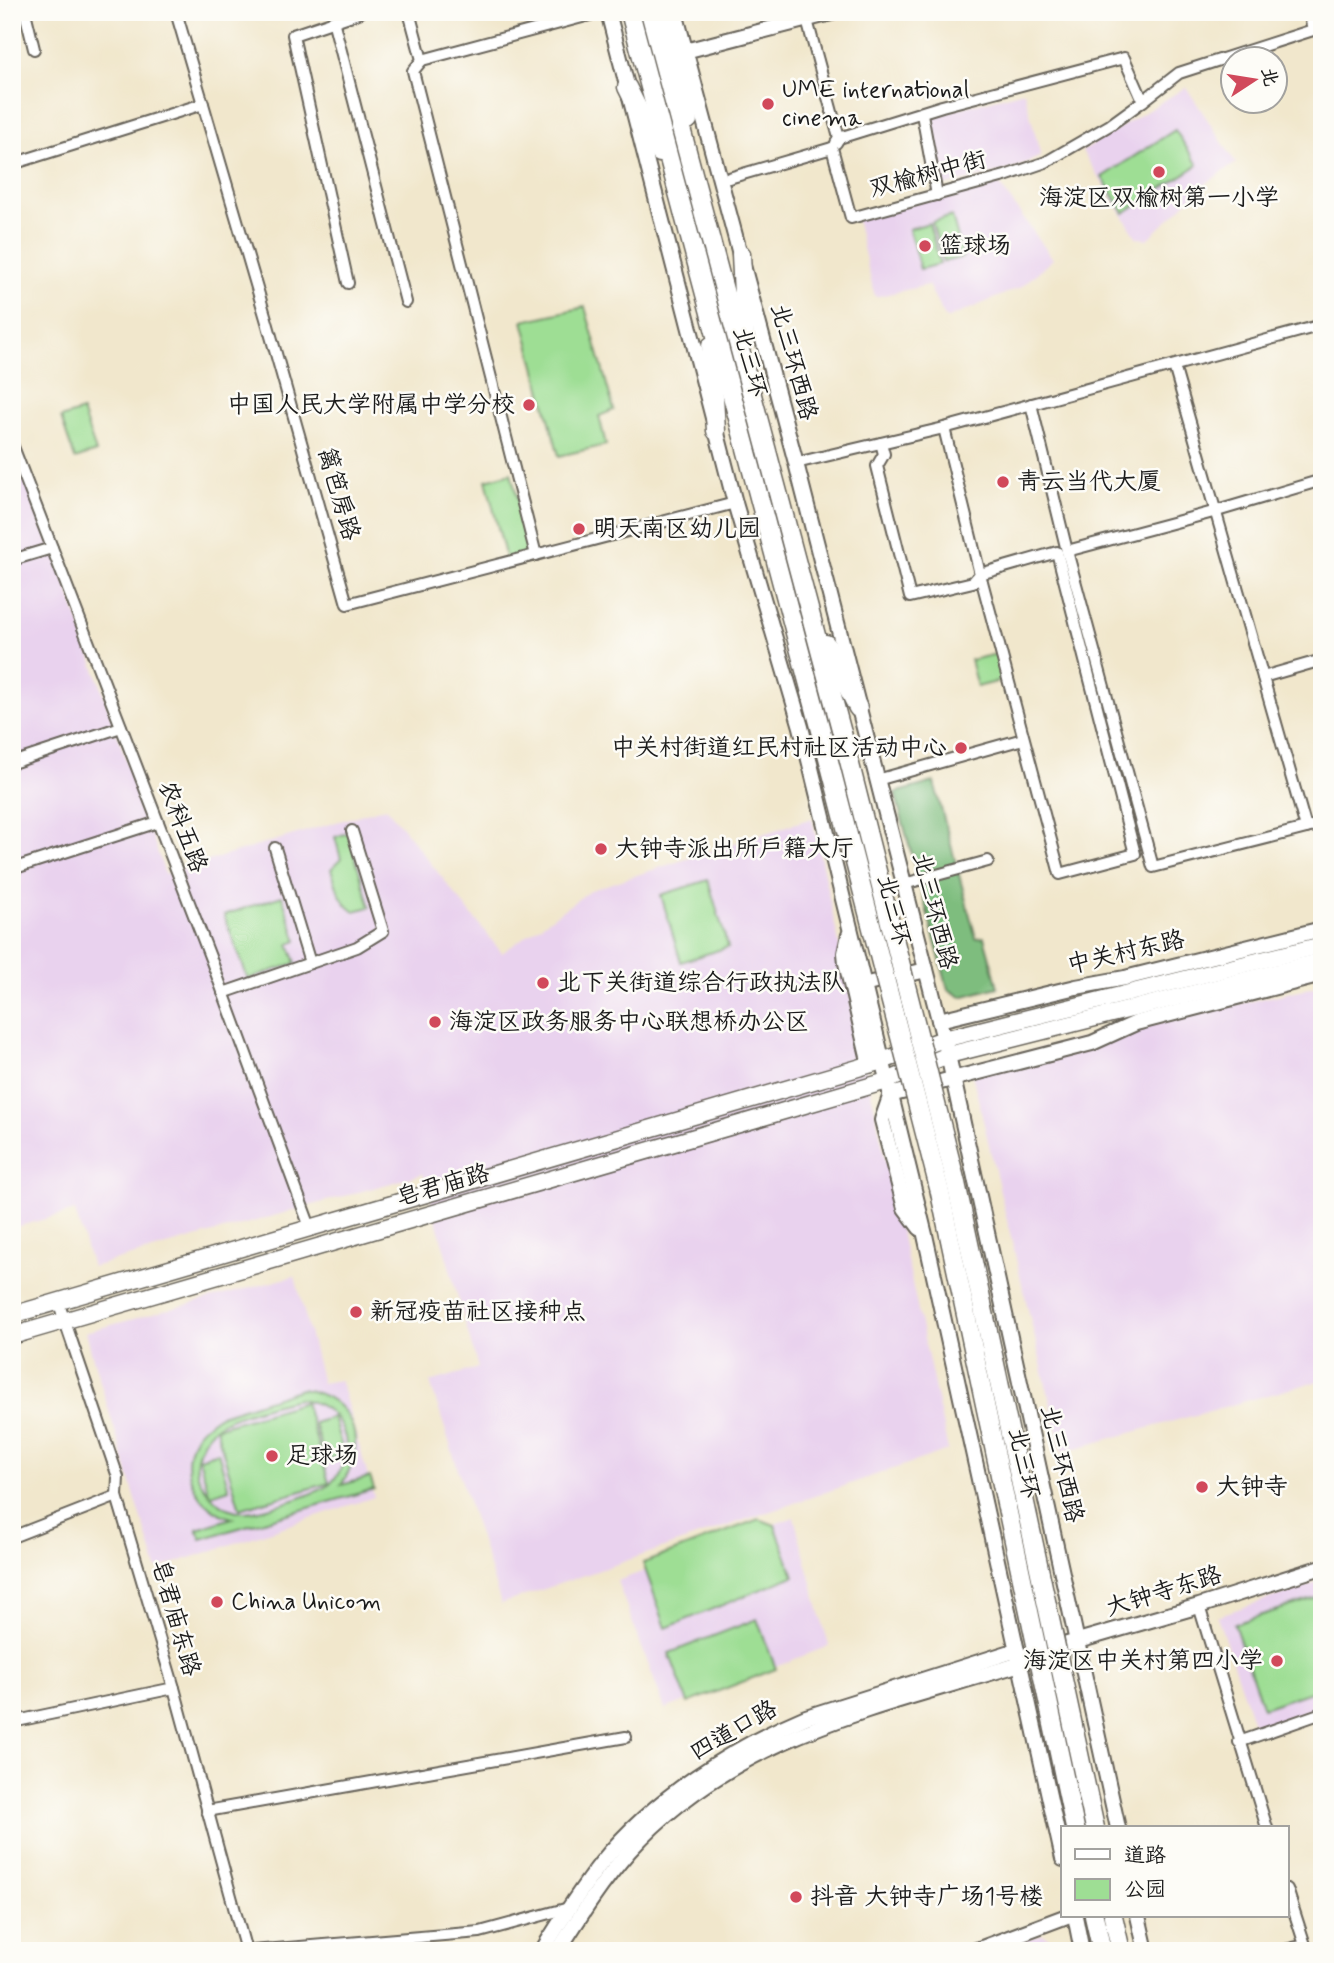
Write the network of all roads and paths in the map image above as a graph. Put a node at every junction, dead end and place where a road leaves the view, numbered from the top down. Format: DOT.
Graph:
graph roads {
  1 [pos="24,12"];
  2 [pos="176,12"];
  3 [pos="361,12"];
  4 [pos="409,12"];
  5 [pos="601,12"];
  6 [pos="608,12"];
  7 [pos="630,12"];
  8 [pos="650,12"];
  9 [pos="665,12"];
  10 [pos="675,12"];
  11 [pos="835,12"];
  12 [pos="1309,12"];
  13 [pos="807,19"];
  14 [pos="333,20"];
  15 [pos="34,49"];
  16 [pos="685,51"];
  17 [pos="422,60"];
  18 [pos="627,87"];
  19 [pos="1143,101"];
  20 [pos="203,104"];
  21 [pos="922,114"];
  22 [pos="835,143"];
  23 [pos="12,164"];
  24 [pos="729,178"];
  25 [pos="695,182"];
  26 [pos="678,190"];
  27 [pos="937,195"];
  28 [pos="741,254"];
  29 [pos="348,283"];
  30 [pos="406,302"];
  31 [pos="709,308"];
  32 [pos="1322,325"];
  33 [pos="1174,366"];
  34 [pos="747,369"];
  35 [pos="1031,404"];
  36 [pos="944,428"];
  37 [pos="716,430"];
  38 [pos="881,443"];
  39 [pos="12,444"];
  40 [pos="796,463"];
  41 [pos="1322,480"];
  42 [pos="735,503"];
  43 [pos="1217,511"];
  44 [pos="52,548"];
  45 [pos="1067,551"];
  46 [pos="536,555"];
  47 [pos="12,560"];
  48 [pos="981,574"];
  49 [pos="809,610"];
  50 [pos="1322,660"];
  51 [pos="1263,677"];
  52 [pos="858,708"];
  53 [pos="121,727"];
  54 [pos="1023,739"];
  55 [pos="12,763"];
  56 [pos="877,780"];
  57 [pos="158,822"];
  58 [pos="1322,824"];
  59 [pos="1306,828"];
  60 [pos="352,831"];
  61 [pos="275,848"];
  62 [pos="988,861"];
  63 [pos="12,869"];
  64 [pos="904,884"];
  65 [pos="1322,929"];
  66 [pos="850,930"];
  67 [pos="1322,945"];
  68 [pos="1322,961"];
  69 [pos="310,963"];
  70 [pos="926,970"];
  71 [pos="1322,975"];
  72 [pos="896,977"];
  73 [pos="863,985"];
  74 [pos="223,993"];
  75 [pos="939,1020"];
  76 [pos="946,1047"];
  77 [pos="914,1050"];
  78 [pos="876,1063"];
  79 [pos="918,1068"];
  80 [pos="953,1079"];
  81 [pos="923,1087"];
  82 [pos="889,1088"];
  83 [pos="310,1227"];
  84 [pos="58,1301"];
  85 [pos="12,1315"];
  86 [pos="64,1320"];
  87 [pos="12,1336"];
  88 [pos="117,1496"];
  89 [pos="1053,1532"];
  90 [pos="12,1537"];
  91 [pos="993,1545"];
  92 [pos="1322,1567"];
  93 [pos="1199,1606"];
  94 [pos="1077,1642"];
  95 [pos="1019,1657"];
  96 [pos="174,1688"];
  97 [pos="1322,1713"];
  98 [pos="12,1721"];
  99 [pos="626,1737"];
  100 [pos="1239,1742"];
  101 [pos="1104,1764"];
  102 [pos="1045,1777"];
  103 [pos="208,1811"];
  104 [pos="1075,1826"];
  105 [pos="1095,1826"];
  106 [pos="1118,1826"];
  107 [pos="1266,1826"];
  108 [pos="1061,1850"];
  109 [pos="1288,1892"];
  110 [pos="569,1908"];
  111 [pos="1062,1918"];
  112 [pos="1075,1918"];
  113 [pos="1094,1918"];
  114 [pos="1113,1918"];
  115 [pos="1138,1918"];
  116 [pos="246,1951"];
  117 [pos="252,1951"];
  118 [pos="542,1951"];
  119 [pos="558,1951"];
  120 [pos="974,1951"];
  121 [pos="1082,1951"];
  122 [pos="1102,1951"];
  123 [pos="1121,1951"];
  124 [pos="1146,1951"];
  125 [pos="1282,1951"];
  1 -- 15 [label="street"];
  2 -- 20 [label="street, 篱笆房路"];
  3 -- 14 [label="street"];
  4 -- 17 [label="street"];
  5 -- 17 [label="street"];
  6 -- 18 [label="street"];
  7 -- 26 [label="highway, 北三环"];
  8 -- 25 [label="highway, 北三环"];
  9 -- 25 [label="highway"];
  10 -- 16 [label="street, 北三环西路"];
  11 -- 13 [label="street"];
  12 -- 19 [label="street, 双榆树中街"];
  13 -- 16 [label="street"];
  13 -- 22 [label="street"];
  14 -- 29 [label="street"];
  14 -- 30 [label="street"];
  16 -- 28 [label="street, 北三环西路"];
  17 -- 46 [label="street"];
  18 -- 26 [label="highway"];
  18 -- 37 [label="street"];
  19 -- 21 [label="street"];
  19 -- 27 [label="street, 双榆树中街"];
  20 -- 23 [label="street"];
  20 -- 46 [label="street, 篱笆房路"];
  21 -- 22 [label="street"];
  21 -- 27 [label="street"];
  22 -- 24 [label="street"];
  22 -- 27 [label="street, 双榆树中街"];
  25 -- 34 [label="highway, 北三环"];
  26 -- 31 [label="highway, 北三环"];
  28 -- 34 [label="highway"];
  28 -- 40 [label="street, 北三环西路"];
  31 -- 37 [label="highway"];
  31 -- 104 [label="highway, 北三环, bridge"];
  32 -- 33 [label="street"];
  33 -- 35 [label="street"];
  33 -- 43 [label="street"];
  34 -- 49 [label="highway, 北三环"];
  35 -- 36 [label="street"];
  35 -- 45 [label="street"];
  36 -- 38 [label="street"];
  36 -- 48 [label="street"];
  37 -- 42 [label="street"];
  38 -- 40 [label="street"];
  38 -- 48 [label="street"];
  39 -- 44 [label="street, 农科五路"];
  40 -- 52 [label="street, 北三环西路"];
  41 -- 43 [label="street"];
  42 -- 46 [label="street, 篱笆房路"];
  42 -- 66 [label="street"];
  43 -- 45 [label="street"];
  43 -- 51 [label="street"];
  44 -- 47 [label="street"];
  44 -- 53 [label="street, 农科五路"];
  45 -- 59 [label="street"];
  48 -- 54 [label="street"];
  48 -- 54 [label="street"];
  49 -- 52 [label="highway"];
  49 -- 105 [label="highway, 北三环, bridge"];
  50 -- 51 [label="street"];
  51 -- 59 [label="street"];
  52 -- 56 [label="street, 北三环西路"];
  53 -- 55 [label="street"];
  53 -- 57 [label="street, 农科五路"];
  54 -- 56 [label="street"];
  56 -- 64 [label="street, 北三环西路"];
  57 -- 63 [label="street"];
  57 -- 74 [label="street, 农科五路"];
  58 -- 59 [label="street"];
  60 -- 69 [label="street"];
  61 -- 69 [label="street"];
  62 -- 64 [label="street"];
  64 -- 70 [label="street, 北三环西路"];
  65 -- 75 [label="street, 中关村东路"];
  66 -- 73 [label="street"];
  66 -- 78 [label="street"];
  67 -- 76 [label="main road, 中关村东路"];
  68 -- 76 [label="main road"];
  69 -- 74 [label="street"];
  70 -- 72 [label="street"];
  70 -- 75 [label="street, 北三环西路"];
  71 -- 80 [label="street"];
  72 -- 73 [label="street"];
  72 -- 77 [label="street"];
  73 -- 78 [label="street"];
  74 -- 83 [label="street, 农科五路"];
  75 -- 76 [label="street, 北三环西路"];
  76 -- 77 [label="main road, 皂君庙路"];
  76 -- 79 [label="main road, 皂君庙路"];
  76 -- 80 [label="street, 北三环西路"];
  77 -- 78 [label="main road, 皂君庙路"];
  77 -- 79 [label="street"];
  78 -- 82 [label="street"];
  78 -- 83 [label="main road, 皂君庙路"];
  79 -- 81 [label="street"];
  79 -- 82 [label="main road, 皂君庙路"];
  80 -- 81 [label="street"];
  80 -- 89 [label="street, 北三环西路"];
  81 -- 82 [label="street"];
  82 -- 86 [label="main road, 皂君庙路"];
  82 -- 91 [label="street"];
  83 -- 84 [label="main road, 皂君庙路"];
  84 -- 85 [label="main road, 皂君庙路"];
  84 -- 86 [label="street, 皂君庙东路"];
  86 -- 87 [label="main road, 皂君庙路"];
  86 -- 88 [label="street, 皂君庙东路"];
  88 -- 90 [label="street"];
  88 -- 96 [label="street, 皂君庙东路"];
  89 -- 91 [label="street"];
  89 -- 94 [label="street, 北三环西路"];
  91 -- 95 [label="street"];
  92 -- 93 [label="street, 大钟寺东路"];
  93 -- 94 [label="street, 大钟寺东路"];
  93 -- 100 [label="street"];
  94 -- 95 [label="street, 大钟寺东路"];
  94 -- 101 [label="street, 北三环西路"];
  95 -- 102 [label="street"];
  95 -- 110 [label="street, 四道口路"];
  95 -- 119 [label="street, 四道口路"];
  96 -- 98 [label="street"];
  96 -- 103 [label="street, 皂君庙东路"];
  97 -- 100 [label="street"];
  99 -- 103 [label="street"];
  100 -- 107 [label="street"];
  101 -- 102 [label="street"];
  101 -- 106 [label="street, 北三环西路"];
  102 -- 108 [label="street"];
  103 -- 116 [label="street, 皂君庙东路"];
  109 -- 125 [label="street"];
  110 -- 117 [label="street"];
  110 -- 118 [label="street, 四道口路"];
  111 -- 120 [label="street"];
  112 -- 121 [label="street"];
  113 -- 122 [label="highway"];
  114 -- 123 [label="highway"];
  115 -- 124 [label="street"];
}
